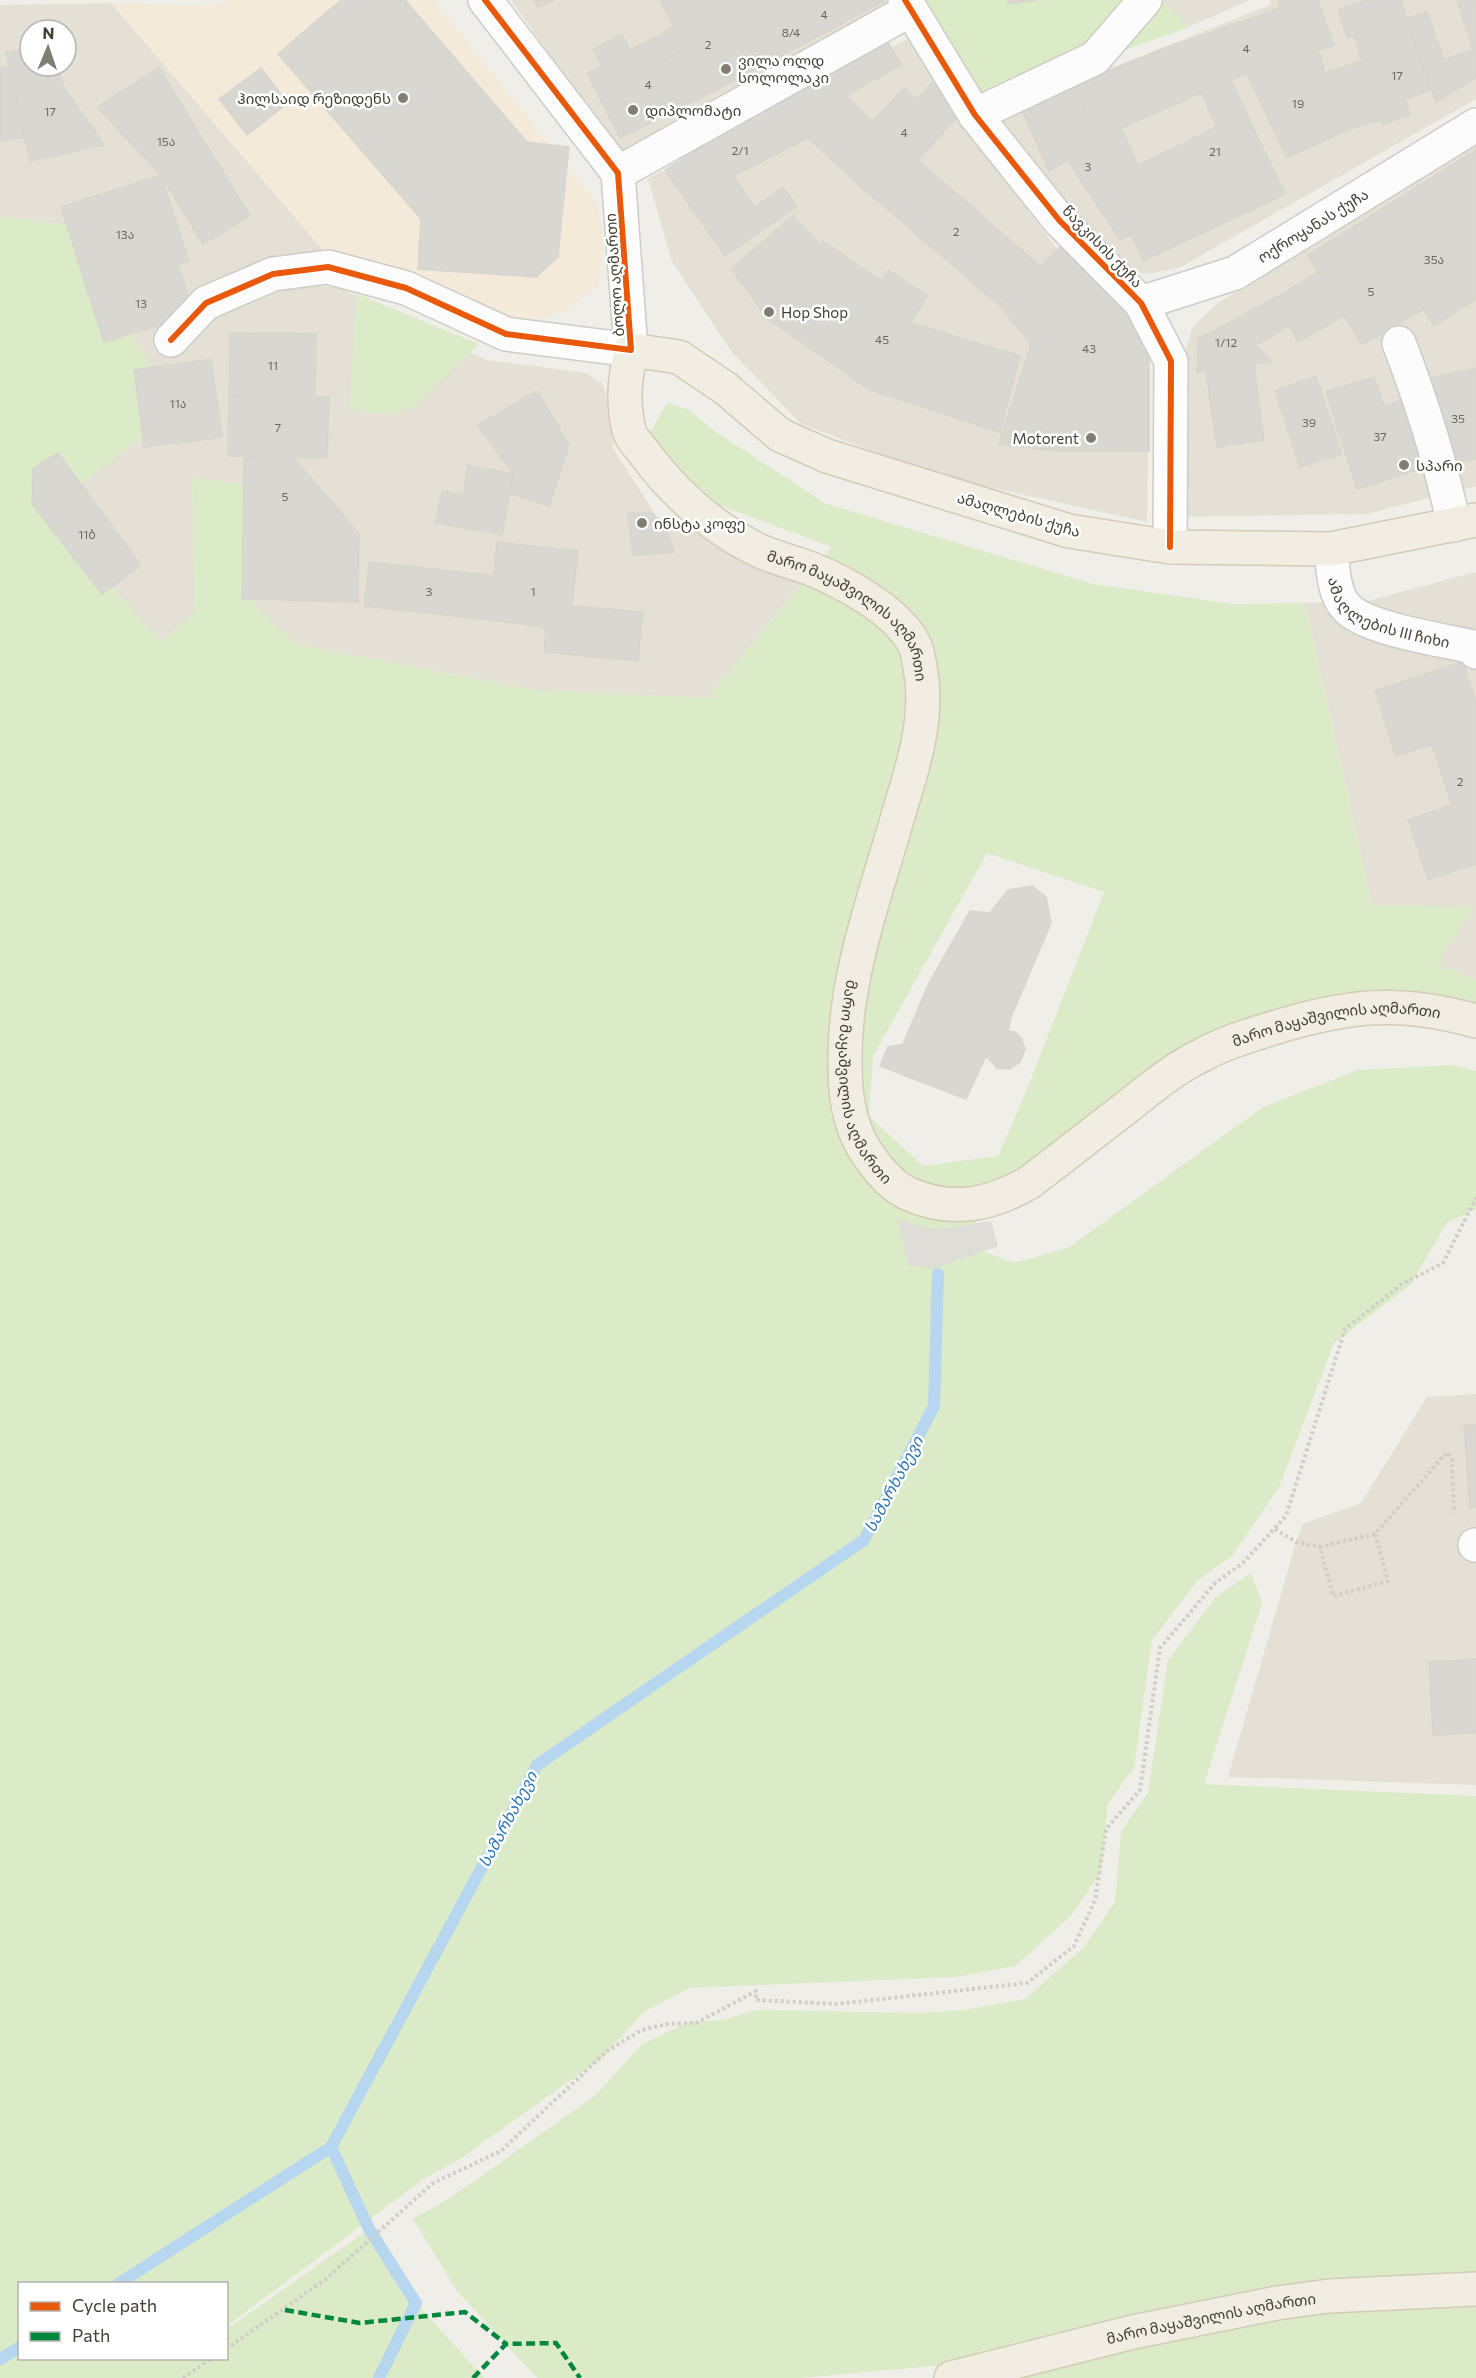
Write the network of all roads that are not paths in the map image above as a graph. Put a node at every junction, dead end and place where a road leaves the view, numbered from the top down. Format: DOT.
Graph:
graph roads {
  1 [pos="485,0"];
  2 [pos="1144,0"];
  3 [pos="907,5"];
  4 [pos="975,116"];
  5 [pos="1476,125"];
  6 [pos="618,173"];
  7 [pos="1141,303"];
  8 [pos="171,340"];
  9 [pos="1399,343"];
  10 [pos="631,350"];
  11 [pos="1465,523"];
  12 [pos="1170,547"];
  13 [pos="1331,549"];
  14 [pos="1476,652"];
  15 [pos="1476,1021"];
  16 [pos="1476,2289"];
  17 [pos="951,2378"];
  1 -- 6 [label="street"];
  2 -- 4 [label="street"];
  3 -- 4 [label="street, წავკისის ქუჩა"];
  3 -- 6 [label="street"];
  4 -- 7 [label="street, წავკისის ქუჩა"];
  5 -- 7 [label="street, ოქროყანას ქუჩა"];
  6 -- 10 [label="street, ბოლო აღმართი"];
  7 -- 12 [label="street, წავკისის ქუჩა"];
  8 -- 10 [label="street, ბოლო აღმართი"];
  9 -- 11 [label="street"];
  10 -- 12 [label="main road, ამაღლების ქუჩა"];
  10 -- 15 [label="main road, მარო მაყაშვილის აღმართი"];
  11 -- 13 [label="main road, ამაღლების ქუჩა"];
  12 -- 13 [label="main road, ამაღლების ქუჩა"];
  13 -- 14 [label="street, ამაღლების III ჩიხი"];
  16 -- 17 [label="main road, მარო მაყაშვილის აღმართი"];
}
